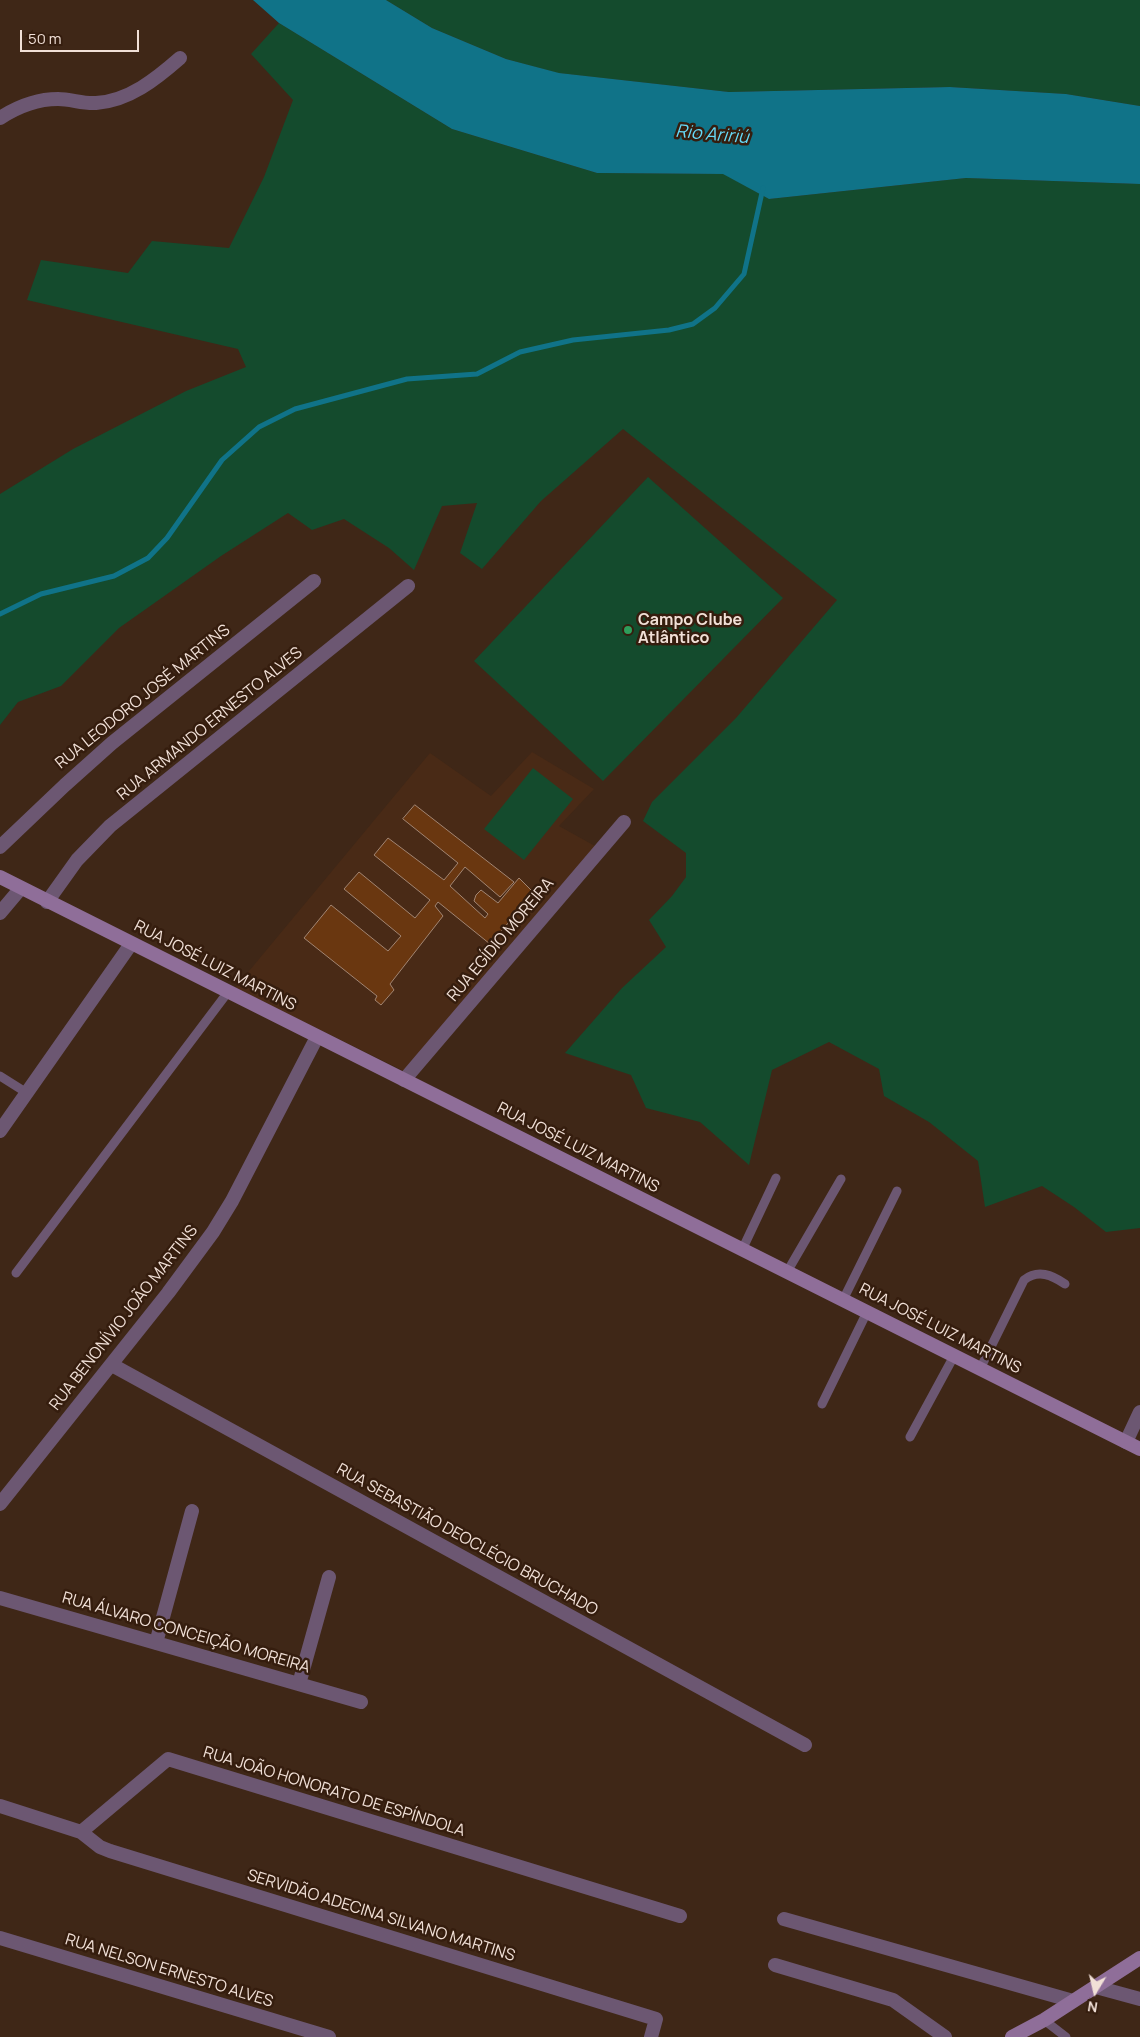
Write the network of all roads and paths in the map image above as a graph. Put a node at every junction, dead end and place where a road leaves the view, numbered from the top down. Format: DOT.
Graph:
graph roads {
  1 [pos="180,58"];
  2 [pos="0,118"];
  3 [pos="314,581"];
  4 [pos="408,586"];
  5 [pos="624,822"];
  6 [pos="0,847"];
  7 [pos="0,876"];
  8 [pos="21,888"];
  9 [pos="47,902"];
  10 [pos="0,913"];
  11 [pos="131,944"];
  12 [pos="228,992"];
  13 [pos="317,1037"];
  14 [pos="0,1076"];
  15 [pos="404,1080"];
  16 [pos="26,1093"];
  17 [pos="0,1131"];
  18 [pos="776,1178"];
  19 [pos="841,1179"];
  20 [pos="897,1191"];
  21 [pos="742,1250"];
  22 [pos="787,1272"];
  23 [pos="16,1273"];
  24 [pos="1065,1284"];
  25 [pos="843,1300"];
  26 [pos="867,1312"];
  27 [pos="954,1356"];
  28 [pos="112,1365"];
  29 [pos="980,1369"];
  30 [pos="822,1404"];
  31 [pos="1140,1412"];
  32 [pos="910,1437"];
  33 [pos="1126,1442"];
  34 [pos="1140,1449"];
  35 [pos="0,1504"];
  36 [pos="192,1511"];
  37 [pos="328,1577"];
  38 [pos="0,1598"];
  39 [pos="156,1643"];
  40 [pos="299,1684"];
  41 [pos="361,1702"];
  42 [pos="805,1745"];
  43 [pos="0,1806"];
  44 [pos="81,1832"];
  45 [pos="680,1916"];
  46 [pos="784,1919"];
  47 [pos="0,1938"];
  48 [pos="1140,1958"];
  49 [pos="775,1965"];
  50 [pos="1096,1987"];
  51 [pos="1140,1999"];
  52 [pos="1073,2001"];
  53 [pos="1044,2020"];
  54 [pos="329,2037"];
  55 [pos="652,2037"];
  56 [pos="945,2037"];
  57 [pos="1012,2037"];
  58 [pos="1066,2037"];
  1 -- 2 [label="street"];
  3 -- 6 [label="street, RUA LEODORO JOSÉ MARTINS"];
  4 -- 9 [label="street, RUA ARMANDO ERNESTO ALVES"];
  5 -- 15 [label="street, RUA EGÍDIO MOREIRA"];
  7 -- 8 [label="main road, RUA JOSÉ LUIZ MARTINS"];
  8 -- 9 [label="main road, RUA JOSÉ LUIZ MARTINS"];
  8 -- 10 [label="street"];
  9 -- 11 [label="main road, RUA JOSÉ LUIZ MARTINS"];
  11 -- 12 [label="main road, RUA JOSÉ LUIZ MARTINS"];
  11 -- 16 [label="street"];
  12 -- 13 [label="main road, RUA JOSÉ LUIZ MARTINS"];
  12 -- 23 [label="lane"];
  13 -- 15 [label="main road, RUA JOSÉ LUIZ MARTINS"];
  13 -- 28 [label="street, RUA BENONÍVIO JOÃO MARTINS"];
  14 -- 16 [label="lane"];
  15 -- 21 [label="main road, RUA JOSÉ LUIZ MARTINS"];
  16 -- 17 [label="street"];
  18 -- 21 [label="lane"];
  19 -- 22 [label="lane"];
  20 -- 25 [label="lane"];
  21 -- 22 [label="main road, RUA JOSÉ LUIZ MARTINS"];
  22 -- 25 [label="main road, RUA JOSÉ LUIZ MARTINS"];
  24 -- 29 [label="lane"];
  25 -- 26 [label="main road, RUA JOSÉ LUIZ MARTINS"];
  26 -- 27 [label="main road, RUA JOSÉ LUIZ MARTINS"];
  26 -- 30 [label="lane"];
  27 -- 29 [label="main road, RUA JOSÉ LUIZ MARTINS"];
  27 -- 32 [label="lane"];
  28 -- 35 [label="street, RUA BENONÍVIO JOÃO MARTINS"];
  28 -- 42 [label="street, RUA SEBASTIÃO DEOCLÉCIO BRUCHADO"];
  29 -- 33 [label="main road, RUA JOSÉ LUIZ MARTINS"];
  31 -- 33 [label="street"];
  33 -- 34 [label="main road, RUA JOSÉ LUIZ MARTINS"];
  36 -- 39 [label="street"];
  37 -- 40 [label="street"];
  38 -- 39 [label="street, RUA ÁLVARO CONCEIÇÃO MOREIRA"];
  39 -- 40 [label="street, RUA ÁLVARO CONCEIÇÃO MOREIRA"];
  40 -- 41 [label="street, RUA ÁLVARO CONCEIÇÃO MOREIRA"];
  43 -- 44 [label="street"];
  44 -- 45 [label="street, RUA JOÃO HONORATO DE ESPÍNDOLA"];
  44 -- 55 [label="street, SERVIDÃO ADECINA SILVANO MARTINS"];
  46 -- 52 [label="street"];
  47 -- 54 [label="street, RUA NELSON ERNESTO ALVES"];
  48 -- 50 [label="main road"];
  49 -- 56 [label="street"];
  50 -- 51 [label="street"];
  50 -- 52 [label="main road"];
  52 -- 53 [label="main road"];
  53 -- 57 [label="main road"];
  53 -- 58 [label="lane"];
}
